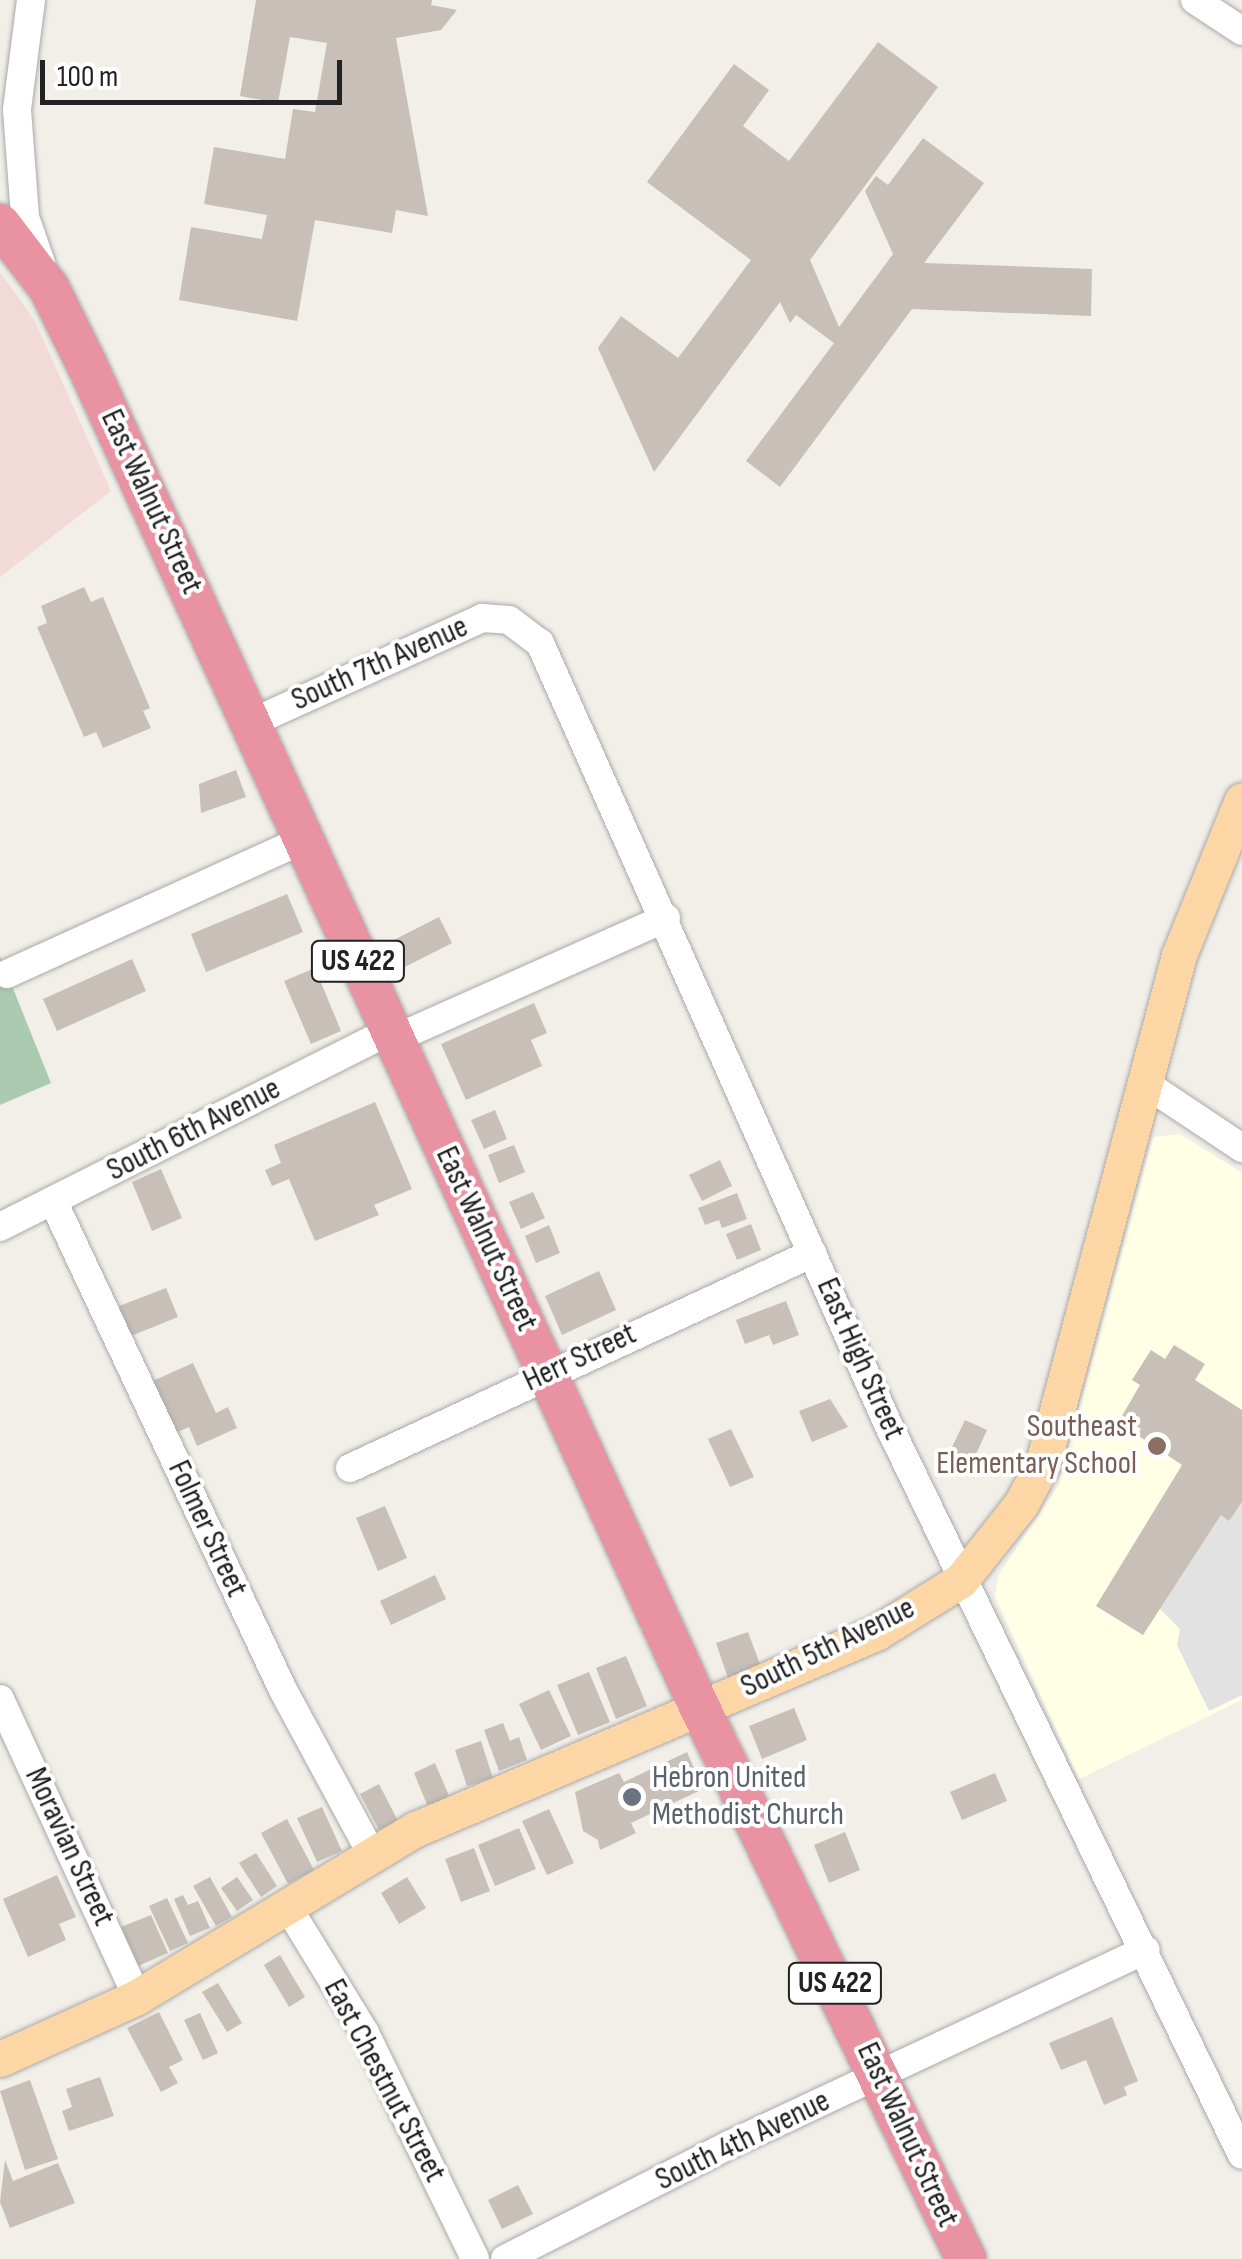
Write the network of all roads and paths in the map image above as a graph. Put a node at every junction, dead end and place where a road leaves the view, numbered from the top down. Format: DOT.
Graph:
graph roads {
  1 [pos="32,0"];
  2 [pos="1195,0"];
  3 [pos="1242,32"];
  4 [pos="0,224"];
  5 [pos="50,288"];
  6 [pos="510,620"];
  7 [pos="253,722"];
  8 [pos="1242,800"];
  9 [pos="305,839"];
  10 [pos="666,918"];
  11 [pos="7,974"];
  12 [pos="390,1036"];
  13 [pos="1149,1086"];
  14 [pos="1242,1148"];
  15 [pos="53,1200"];
  16 [pos="0,1227"];
  17 [pos="813,1253"];
  18 [pos="549,1371"];
  19 [pos="350,1468"];
  20 [pos="961,1580"];
  21 [pos="0,1699"];
  22 [pos="700,1708"];
  23 [pos="371,1853"];
  24 [pos="287,1906"];
  25 [pos="1146,1950"];
  26 [pos="137,1997"];
  27 [pos="0,2059"];
  28 [pos="880,2076"];
  29 [pos="1242,2155"];
  30 [pos="475,2259"];
  31 [pos="504,2259"];
  32 [pos="966,2259"];
  1 -- 5 [label="street"];
  2 -- 3 [label="street"];
  4 -- 5 [label="highway, East Walnut Street / US 422"];
  5 -- 7 [label="highway, East Walnut Street / US 422"];
  6 -- 7 [label="street, South 7th Avenue"];
  6 -- 10 [label="street, East High Street"];
  7 -- 9 [label="highway, East Walnut Street / US 422"];
  8 -- 13 [label="main road, South 5th Avenue"];
  9 -- 11 [label="street"];
  9 -- 12 [label="highway, East Walnut Street / US 422"];
  10 -- 12 [label="street, South 6th Avenue"];
  10 -- 17 [label="street, East High Street"];
  12 -- 15 [label="street, South 6th Avenue"];
  12 -- 18 [label="highway, East Walnut Street / US 422"];
  13 -- 14 [label="street"];
  13 -- 20 [label="main road, South 5th Avenue"];
  15 -- 16 [label="street, South 6th Avenue"];
  15 -- 23 [label="street, Folmer Street"];
  17 -- 18 [label="street, Herr Street"];
  17 -- 20 [label="street, East High Street"];
  18 -- 19 [label="street, Herr Street"];
  18 -- 22 [label="highway, East Walnut Street / US 422"];
  20 -- 22 [label="main road, South 5th Avenue"];
  20 -- 25 [label="street, East High Street"];
  21 -- 26 [label="street, Moravian Street"];
  22 -- 23 [label="main road, South 5th Avenue"];
  22 -- 28 [label="highway, East Walnut Street / US 422"];
  23 -- 24 [label="main road, South 5th Avenue"];
  24 -- 26 [label="main road, South 5th Avenue"];
  24 -- 30 [label="street, East Chestnut Street"];
  25 -- 28 [label="street, South 4th Avenue"];
  25 -- 29 [label="street, East High Street"];
  26 -- 27 [label="main road, South 5th Avenue"];
  28 -- 31 [label="street, South 4th Avenue"];
  28 -- 32 [label="highway, East Walnut Street / US 422"];
}
